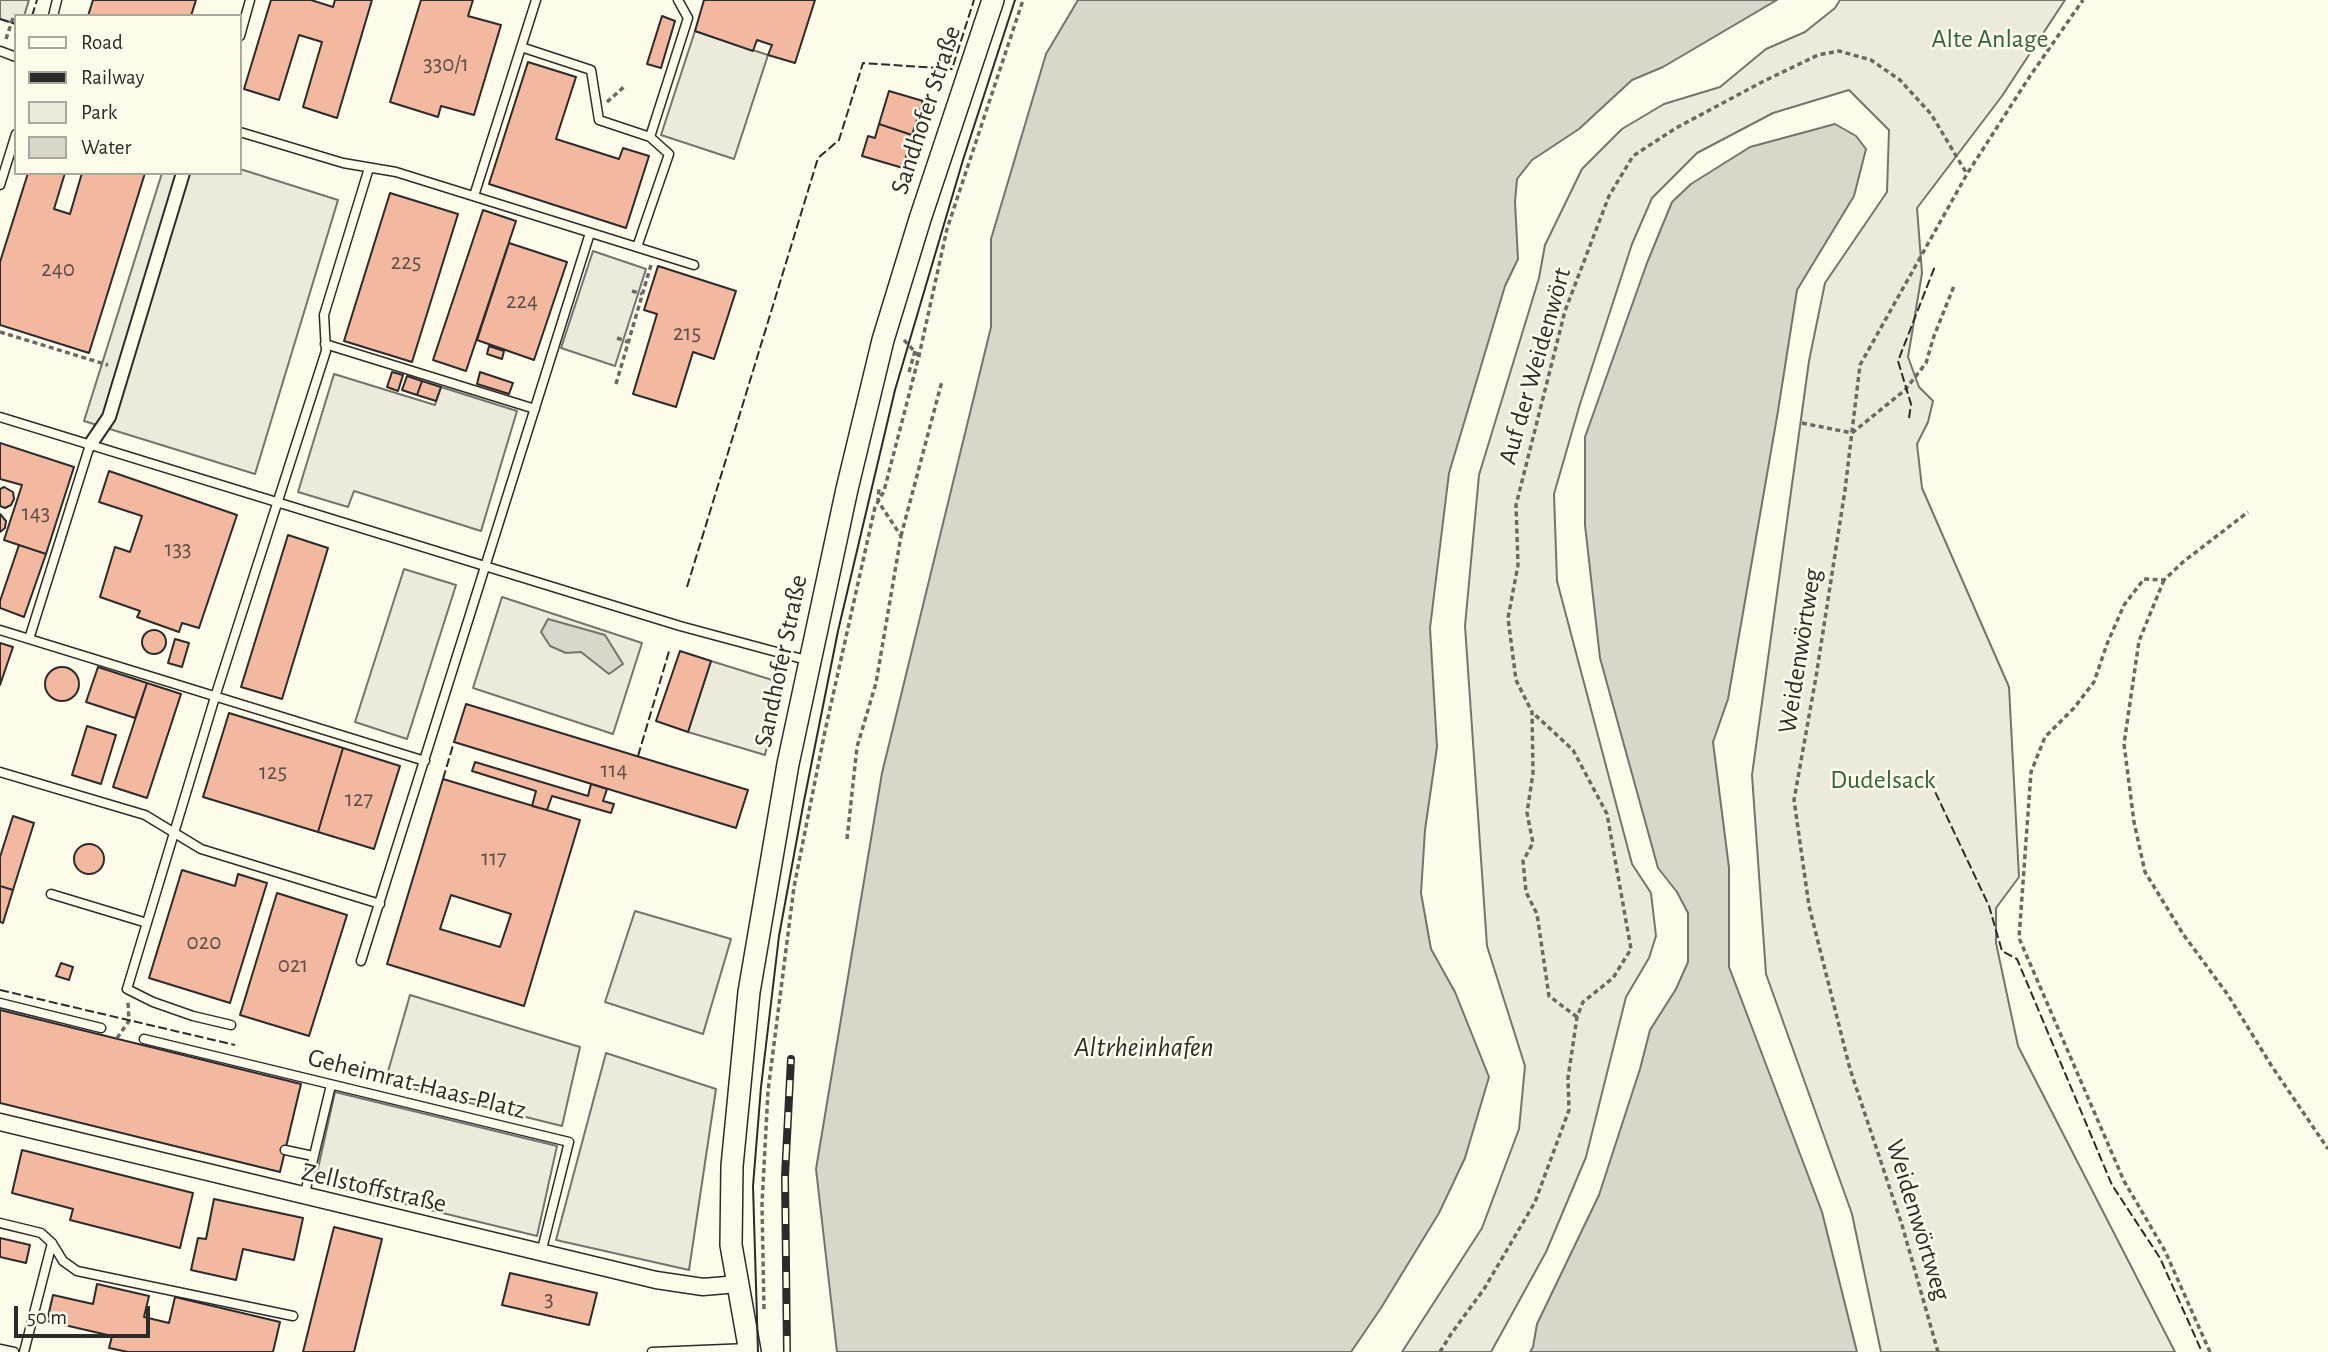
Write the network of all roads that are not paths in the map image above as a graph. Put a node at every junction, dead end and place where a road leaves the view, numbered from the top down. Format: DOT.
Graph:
graph roads {
  1 [pos="250,0"];
  2 [pos="536,0"];
  3 [pos="678,0"];
  4 [pos="993,0"];
  5 [pos="242,29"];
  6 [pos="521,47"];
  7 [pos="242,133"];
  8 [pos="650,138"];
  9 [pos="14,140"];
  10 [pos="369,168"];
  11 [pos="182,175"];
  12 [pos="0,185"];
  13 [pos="474,196"];
  14 [pos="590,233"];
  15 [pos="637,247"];
  16 [pos="694,265"];
  17 [pos="326,344"];
  18 [pos="535,409"];
  19 [pos="0,417"];
  20 [pos="90,445"];
  21 [pos="277,503"];
  22 [pos="486,567"];
  23 [pos="0,631"];
  24 [pos="29,639"];
  25 [pos="810,661"];
  26 [pos="215,697"];
  27 [pos="425,761"];
  28 [pos="0,772"];
  29 [pos="174,833"];
  30 [pos="51,894"];
  31 [pos="380,904"];
  32 [pos="147,923"];
  33 [pos="361,961"];
  34 [pos="0,1003"];
  35 [pos="231,1024"];
  36 [pos="101,1028"];
  37 [pos="144,1039"];
  38 [pos="331,1085"];
  39 [pos="0,1122"];
  40 [pos="285,1150"];
  41 [pos="313,1156"];
  42 [pos="304,1197"];
  43 [pos="0,1223"];
  44 [pos="52,1243"];
  45 [pos="541,1253"];
  46 [pos="738,1284"];
  47 [pos="293,1316"];
  48 [pos="0,1349"];
  49 [pos="749,1350"];
  50 [pos="14,1352"];
  51 [pos="24,1352"];
  52 [pos="652,1352"];
  1 -- 5 [label="lane"];
  2 -- 6 [label="lane"];
  3 -- 8 [label="lane"];
  4 -- 25 [label="street, Sandhofer Straße"];
  6 -- 8 [label="lane"];
  6 -- 13 [label="lane"];
  7 -- 10 [label="lane"];
  8 -- 15 [label="lane"];
  9 -- 12 [label="lane"];
  10 -- 13 [label="lane"];
  10 -- 17 [label="lane"];
  11 -- 20 [label="street"];
  13 -- 14 [label="lane"];
  14 -- 15 [label="lane"];
  14 -- 18 [label="lane"];
  15 -- 16 [label="lane"];
  17 -- 18 [label="lane"];
  17 -- 21 [label="lane"];
  18 -- 22 [label="lane"];
  19 -- 20 [label="lane"];
  20 -- 21 [label="lane"];
  20 -- 24 [label="lane"];
  21 -- 22 [label="lane"];
  21 -- 26 [label="lane"];
  22 -- 25 [label="lane"];
  22 -- 27 [label="lane"];
  23 -- 24 [label="lane"];
  24 -- 26 [label="lane"];
  25 -- 46 [label="street, Sandhofer Straße"];
  26 -- 27 [label="lane"];
  26 -- 29 [label="lane"];
  27 -- 31 [label="lane"];
  28 -- 29 [label="lane"];
  29 -- 31 [label="lane"];
  29 -- 32 [label="lane"];
  30 -- 32 [label="lane"];
  31 -- 33 [label="lane"];
  32 -- 35 [label="lane"];
  34 -- 36 [label="lane"];
  37 -- 38 [label="lane, Geheimrat-Haas-Platz"];
  38 -- 41 [label="lane"];
  38 -- 45 [label="lane, Geheimrat-Haas-Platz"];
  39 -- 42 [label="street, Zellstoffstraße"];
  40 -- 41 [label="lane"];
  41 -- 42 [label="lane"];
  42 -- 45 [label="street, Zellstoffstraße"];
  43 -- 44 [label="lane"];
  44 -- 47 [label="lane"];
  44 -- 51 [label="lane"];
  45 -- 46 [label="street, Zellstoffstraße"];
  46 -- 49 [label="street, Sandhofer Straße"];
  48 -- 50 [label="lane"];
  49 -- 52 [label="lane"];
}
